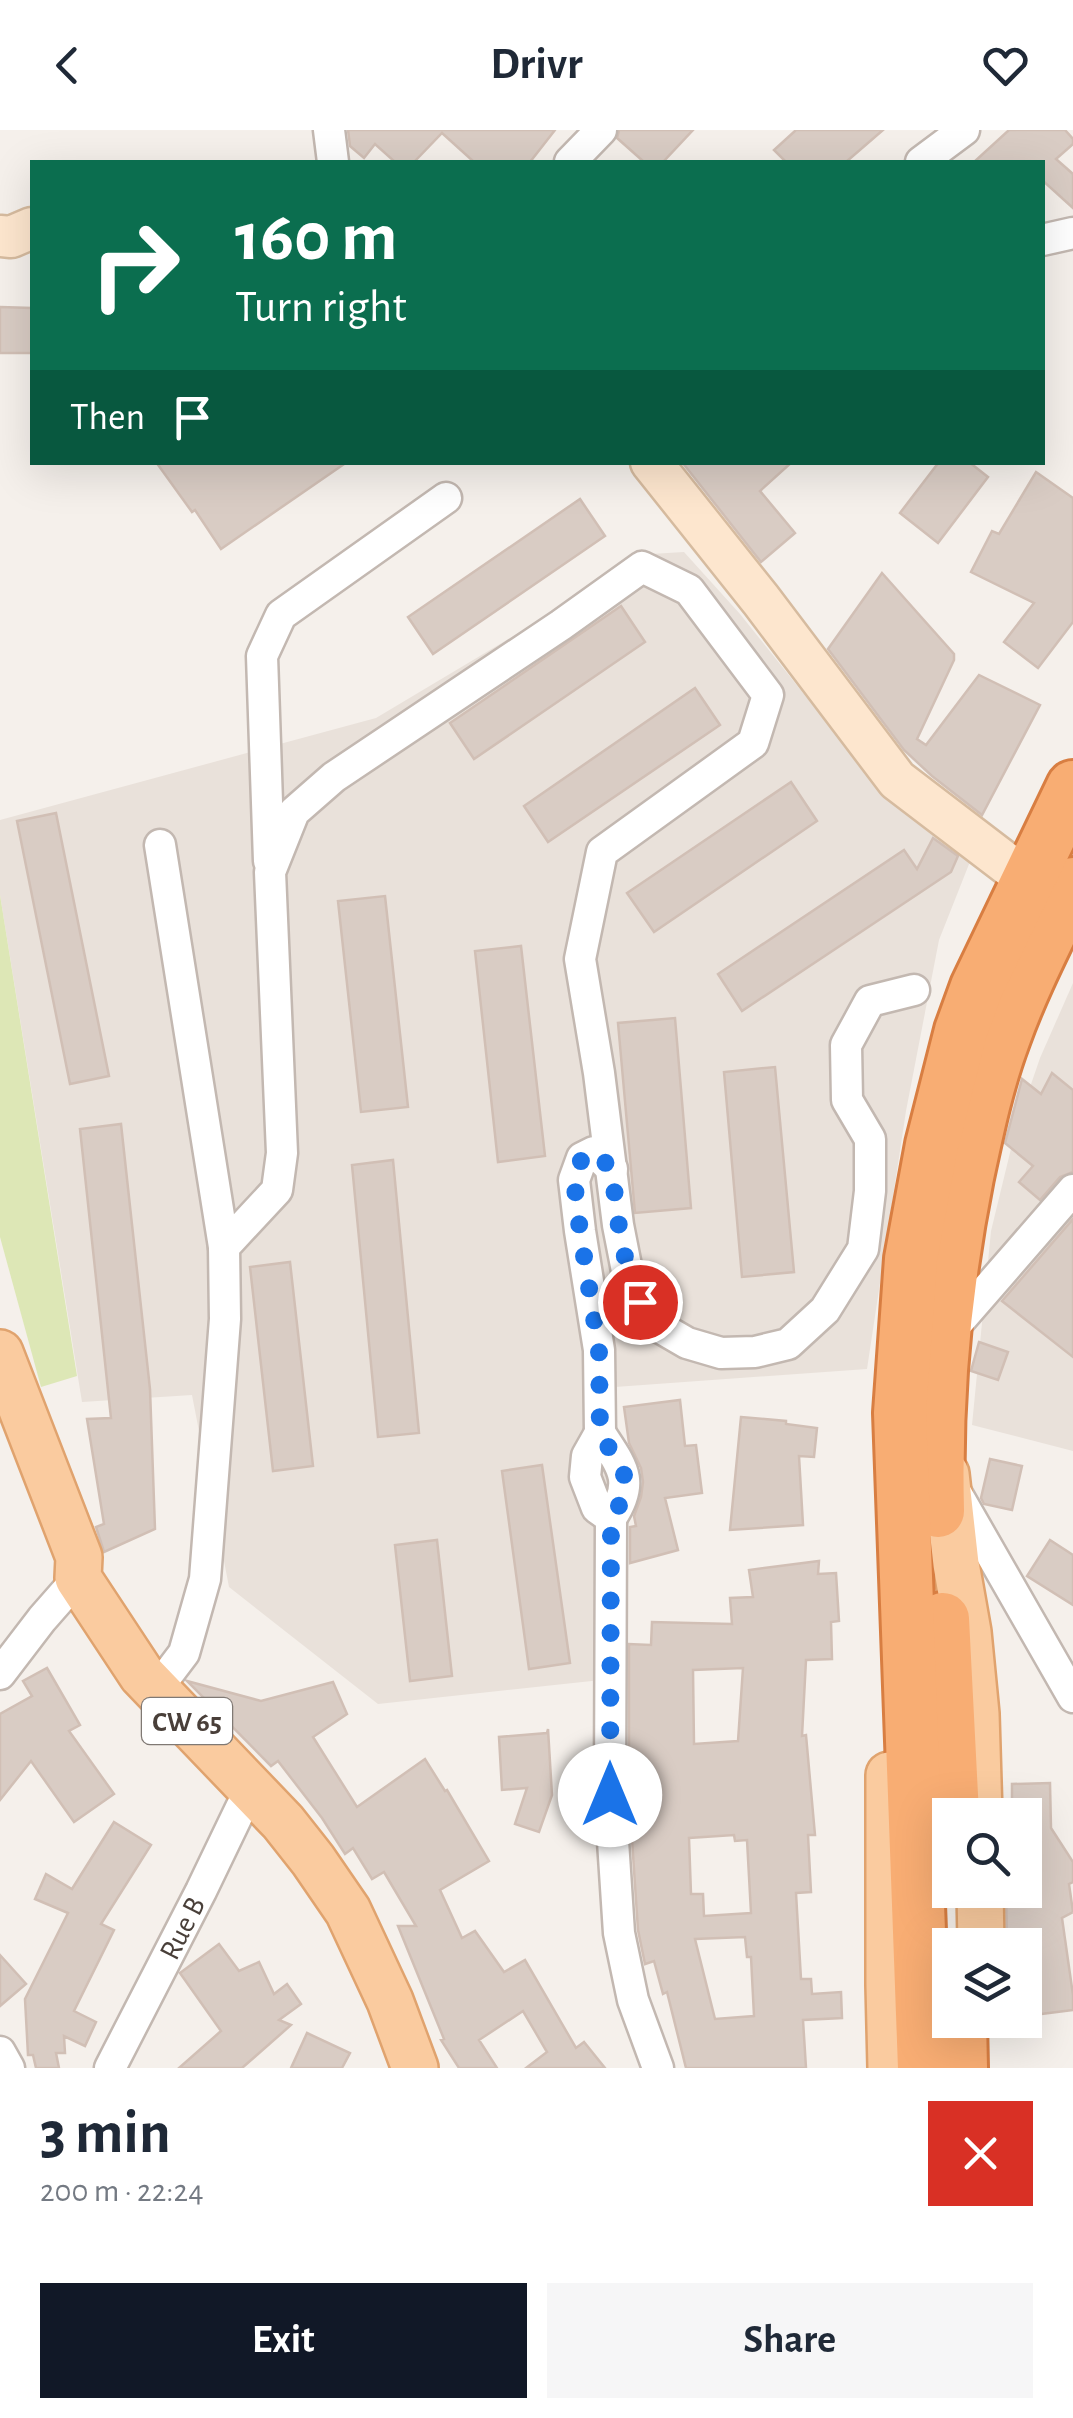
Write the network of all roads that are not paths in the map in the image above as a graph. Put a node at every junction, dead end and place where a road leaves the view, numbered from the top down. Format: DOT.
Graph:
graph roads {
  1 [pos="329,130"];
  2 [pos="600,130"];
  3 [pos="964,130"];
  4 [pos="333,160"];
  5 [pos="572,160"];
  6 [pos="924,160"];
  7 [pos="30,229"];
  8 [pos="1073,233"];
  9 [pos="0,236"];
  10 [pos="1045,239"];
  11 [pos="654,465"];
  12 [pos="446,498"];
  13 [pos="1073,787"];
  14 [pos="160,846"];
  15 [pos="270,872"];
  16 [pos="1060,892"];
  17 [pos="914,990"];
  18 [pos="612,1169"];
  19 [pos="1073,1190"];
  20 [pos="224,1248"];
  21 [pos="943,1340"];
  22 [pos="0,1353"];
  23 [pos="919,1414"];
  24 [pos="946,1476"];
  25 [pos="78,1578"];
  26 [pos="0,1674"];
  27 [pos="156,1690"];
  28 [pos="1073,1697"];
  29 [pos="251,1787"];
  30 [pos="952,1798"];
  31 [pos="978,1798"];
  32 [pos="961,2038"];
  33 [pos="984,2038"];
  34 [pos="0,2052"];
  35 [pos="402,2058"];
  36 [pos="9,2068"];
  37 [pos="110,2068"];
  38 [pos="658,2068"];
  39 [pos="891,2068"];
  40 [pos="924,2068"];
  41 [pos="962,2068"];
  42 [pos="986,2068"];
  1 -- 4 [label="street"];
  2 -- 5 [label="street"];
  3 -- 6 [label="street"];
  7 -- 9 [label="street"];
  8 -- 10 [label="street"];
  11 -- 16 [label="street"];
  12 -- 15 [label="street"];
  13 -- 16 [label="highway"];
  14 -- 20 [label="street"];
  15 -- 18 [label="street"];
  15 -- 20 [label="street"];
  16 -- 21 [label="highway"];
  16 -- 23 [label="highway"];
  17 -- 18 [label="street"];
  18 -- 38 [label="street"];
  19 -- 21 [label="street"];
  20 -- 27 [label="street"];
  21 -- 23 [label="highway"];
  22 -- 25 [label="main road, CW 65"];
  23 -- 24 [label="main road"];
  23 -- 30 [label="highway"];
  23 -- 39 [label="main road"];
  23 -- 40 [label="highway"];
  24 -- 28 [label="street"];
  24 -- 31 [label="main road"];
  25 -- 26 [label="street"];
  25 -- 27 [label="main road, CW 65"];
  27 -- 29 [label="main road, CW 65"];
  29 -- 35 [label="main road, CW 65"];
  29 -- 37 [label="street, Rue B"];
  32 -- 41 [label="highway"];
  33 -- 42 [label="main road"];
  34 -- 36 [label="street"];
}
